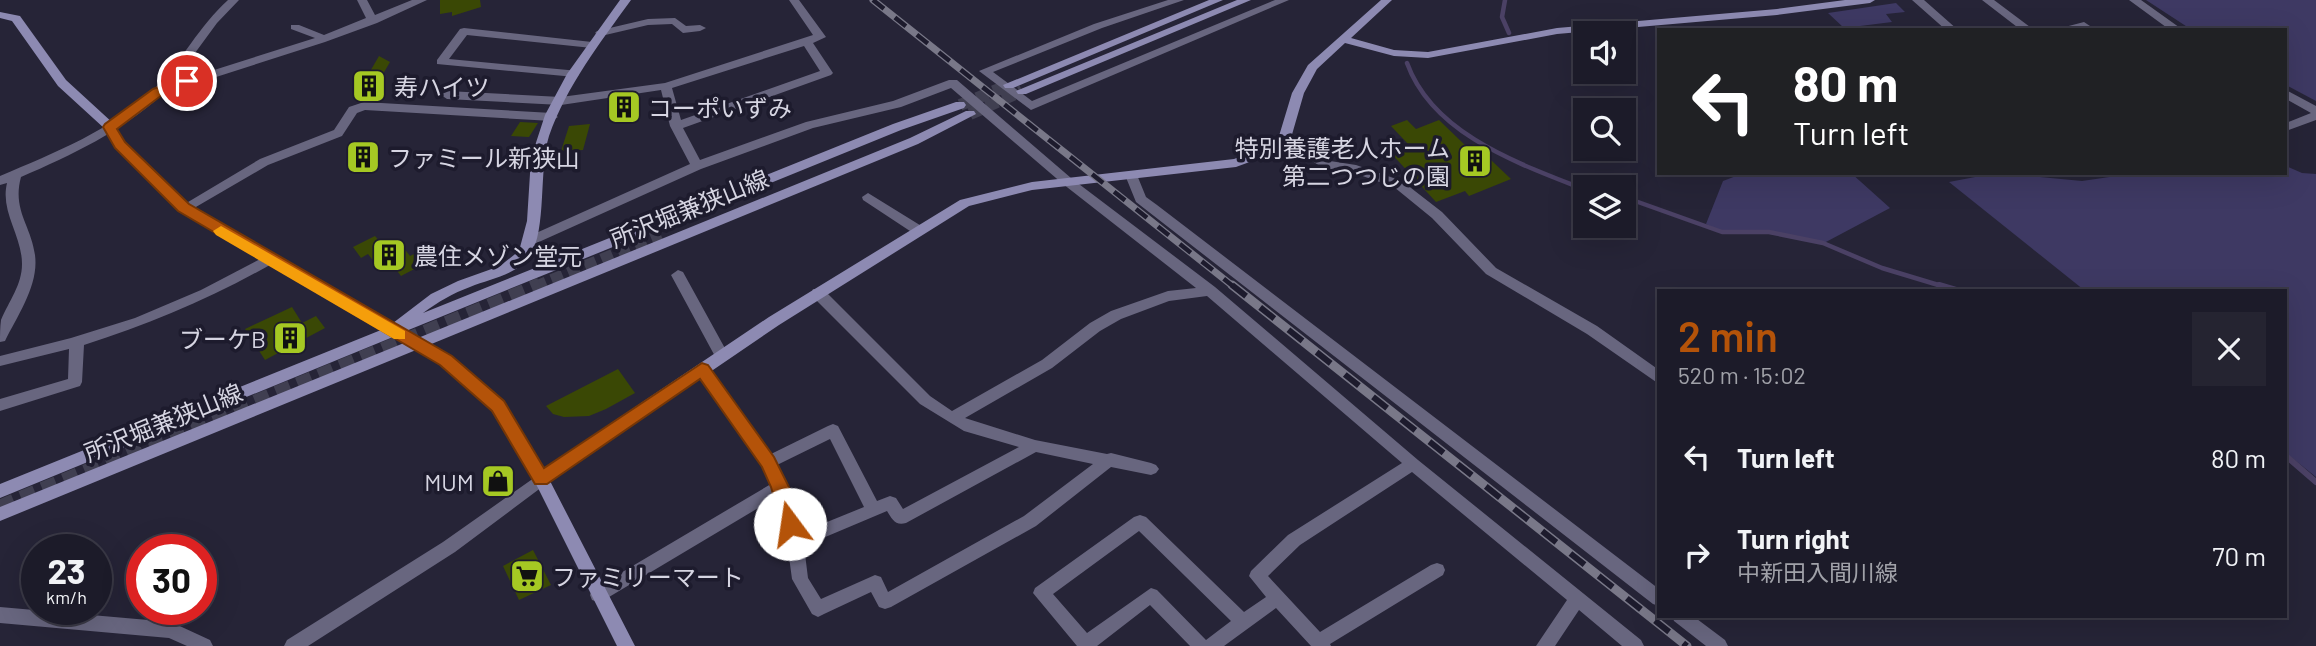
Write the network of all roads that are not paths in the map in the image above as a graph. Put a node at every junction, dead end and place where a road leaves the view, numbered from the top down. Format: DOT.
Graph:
graph roads {
  1 [pos="234,0"];
  2 [pos="362,0"];
  3 [pos="422,0"];
  4 [pos="626,0"];
  5 [pos="794,0"];
  6 [pos="1179,0"];
  7 [pos="1218,0"];
  8 [pos="1246,0"];
  9 [pos="1284,0"];
  10 [pos="1387,0"];
  11 [pos="1861,0"];
  12 [pos="1917,0"];
  13 [pos="1987,0"];
  14 [pos="2134,0"];
  15 [pos="0,15"];
  16 [pos="373,21"];
  17 [pos="295,27"];
  18 [pos="701,28"];
  19 [pos="1951,28"];
  20 [pos="2026,28"];
  21 [pos="2072,28"];
  22 [pos="2088,28"];
  23 [pos="2175,28"];
  24 [pos="601,33"];
  25 [pos="1342,39"];
  26 [pos="321,40"];
  27 [pos="806,41"];
  28 [pos="592,45"];
  29 [pos="575,73"];
  30 [pos="1009,85"];
  31 [pos="666,86"];
  32 [pos="158,92"];
  33 [pos="1022,92"];
  34 [pos="447,95"];
  35 [pos="2287,95"];
  36 [pos="561,101"];
  37 [pos="965,110"];
  38 [pos="2316,114"];
  39 [pos="552,117"];
  40 [pos="676,126"];
  41 [pos="110,127"];
  42 [pos="2287,127"];
  43 [pos="1284,138"];
  44 [pos="697,166"];
  45 [pos="16,174"];
  46 [pos="1130,175"];
  47 [pos="0,181"];
  48 [pos="1067,181"];
  49 [pos="868,197"];
  50 [pos="184,208"];
  51 [pos="918,230"];
  52 [pos="661,233"];
  53 [pos="529,243"];
  54 [pos="271,259"];
  55 [pos="553,266"];
  56 [pos="678,275"];
  57 [pos="1210,291"];
  58 [pos="818,293"];
  59 [pos="394,332"];
  60 [pos="0,337"];
  61 [pos="77,340"];
  62 [pos="415,343"];
  63 [pos="722,356"];
  64 [pos="0,360"];
  65 [pos="702,370"];
  66 [pos="1657,377"];
  67 [pos="0,405"];
  68 [pos="951,418"];
  69 [pos="1035,446"];
  70 [pos="1111,459"];
  71 [pos="768,462"];
  72 [pos="1413,464"];
  73 [pos="1151,469"];
  74 [pos="541,479"];
  75 [pos="780,487"];
  76 [pos="0,491"];
  77 [pos="873,510"];
  78 [pos="0,514"];
  79 [pos="795,542"];
  80 [pos="1437,570"];
  81 [pos="598,595"];
  82 [pos="1657,597"];
  83 [pos="1276,599"];
  84 [pos="1577,599"];
  85 [pos="0,615"];
  86 [pos="1683,618"];
  87 [pos="1243,622"];
  88 [pos="1320,644"];
  89 [pos="204,646"];
  90 [pos="293,646"];
  91 [pos="626,646"];
  92 [pos="1201,646"];
  93 [pos="1211,646"];
  94 [pos="1545,646"];
  95 [pos="1636,646"];
  96 [pos="1719,646"];
  1 -- 32 [label="street"];
  2 -- 16 [label="street"];
  3 -- 16 [label="street"];
  4 -- 24 [label="main road"];
  5 -- 27 [label="street"];
  6 -- 9 [label="street"];
  7 -- 30 [label="main road"];
  8 -- 33 [label="main road"];
  10 -- 25 [label="main road"];
  11 -- 25 [label="main road"];
  12 -- 19 [label="street"];
  13 -- 20 [label="street"];
  14 -- 23 [label="street"];
  15 -- 41 [label="main road"];
  16 -- 26 [label="street"];
  17 -- 26 [label="street"];
  18 -- 24 [label="street"];
  21 -- 22 [label="street"];
  24 -- 28 [label="main road"];
  25 -- 43 [label="main road"];
  26 -- 32 [label="street"];
  27 -- 31 [label="street"];
  27 -- 40 [label="street"];
  28 -- 29 [label="main road"];
  28 -- 29 [label="street"];
  29 -- 36 [label="main road"];
  31 -- 36 [label="street"];
  31 -- 40 [label="street"];
  32 -- 41 [label="street"];
  34 -- 36 [label="street"];
  35 -- 38 [label="street"];
  36 -- 39 [label="main road"];
  37 -- 52 [label="main road, 所沢堀兼狭山線"];
  37 -- 55 [label="main road, 所沢堀兼狭山線"];
  37 -- 62 [label="main road, 所沢堀兼狭山線"];
  38 -- 42 [label="street"];
  39 -- 50 [label="street"];
  39 -- 53 [label="main road"];
  40 -- 44 [label="street"];
  41 -- 45 [label="street"];
  41 -- 50 [label="main road"];
  43 -- 46 [label="main road"];
  43 -- 66 [label="street"];
  44 -- 48 [label="street"];
  44 -- 53 [label="street"];
  45 -- 47 [label="street"];
  45 -- 60 [label="street"];
  46 -- 48 [label="main road"];
  46 -- 82 [label="street"];
  48 -- 51 [label="main road"];
  48 -- 57 [label="street"];
  49 -- 51 [label="street"];
  50 -- 54 [label="main road"];
  51 -- 58 [label="main road"];
  53 -- 55 [label="main road"];
  53 -- 59 [label="main road"];
  54 -- 59 [label="main road"];
  54 -- 61 [label="street"];
  55 -- 59 [label="main road, 所沢堀兼狭山線"];
  56 -- 63 [label="street"];
  57 -- 68 [label="street"];
  57 -- 72 [label="street"];
  58 -- 63 [label="main road"];
  58 -- 68 [label="street"];
  59 -- 62 [label="main road"];
  59 -- 76 [label="main road, 所沢堀兼狭山線"];
  61 -- 64 [label="street"];
  61 -- 67 [label="street"];
  62 -- 74 [label="main road"];
  62 -- 78 [label="main road, 所沢堀兼狭山線"];
  63 -- 65 [label="main road"];
  65 -- 71 [label="street"];
  65 -- 74 [label="main road"];
  68 -- 69 [label="street"];
  69 -- 70 [label="street"];
  69 -- 77 [label="street"];
  70 -- 73 [label="street"];
  70 -- 79 [label="street"];
  71 -- 75 [label="street"];
  71 -- 77 [label="street"];
  72 -- 83 [label="street"];
  72 -- 84 [label="street"];
  74 -- 81 [label="main road"];
  74 -- 90 [label="street"];
  75 -- 79 [label="street"];
  75 -- 81 [label="street"];
  77 -- 79 [label="street"];
  80 -- 88 [label="street"];
  81 -- 91 [label="main road"];
  83 -- 87 [label="street"];
  83 -- 88 [label="street"];
  84 -- 94 [label="street"];
  84 -- 95 [label="street"];
  85 -- 89 [label="street"];
  86 -- 96 [label="street"];
  87 -- 92 [label="street"];
  87 -- 93 [label="street"];
}
